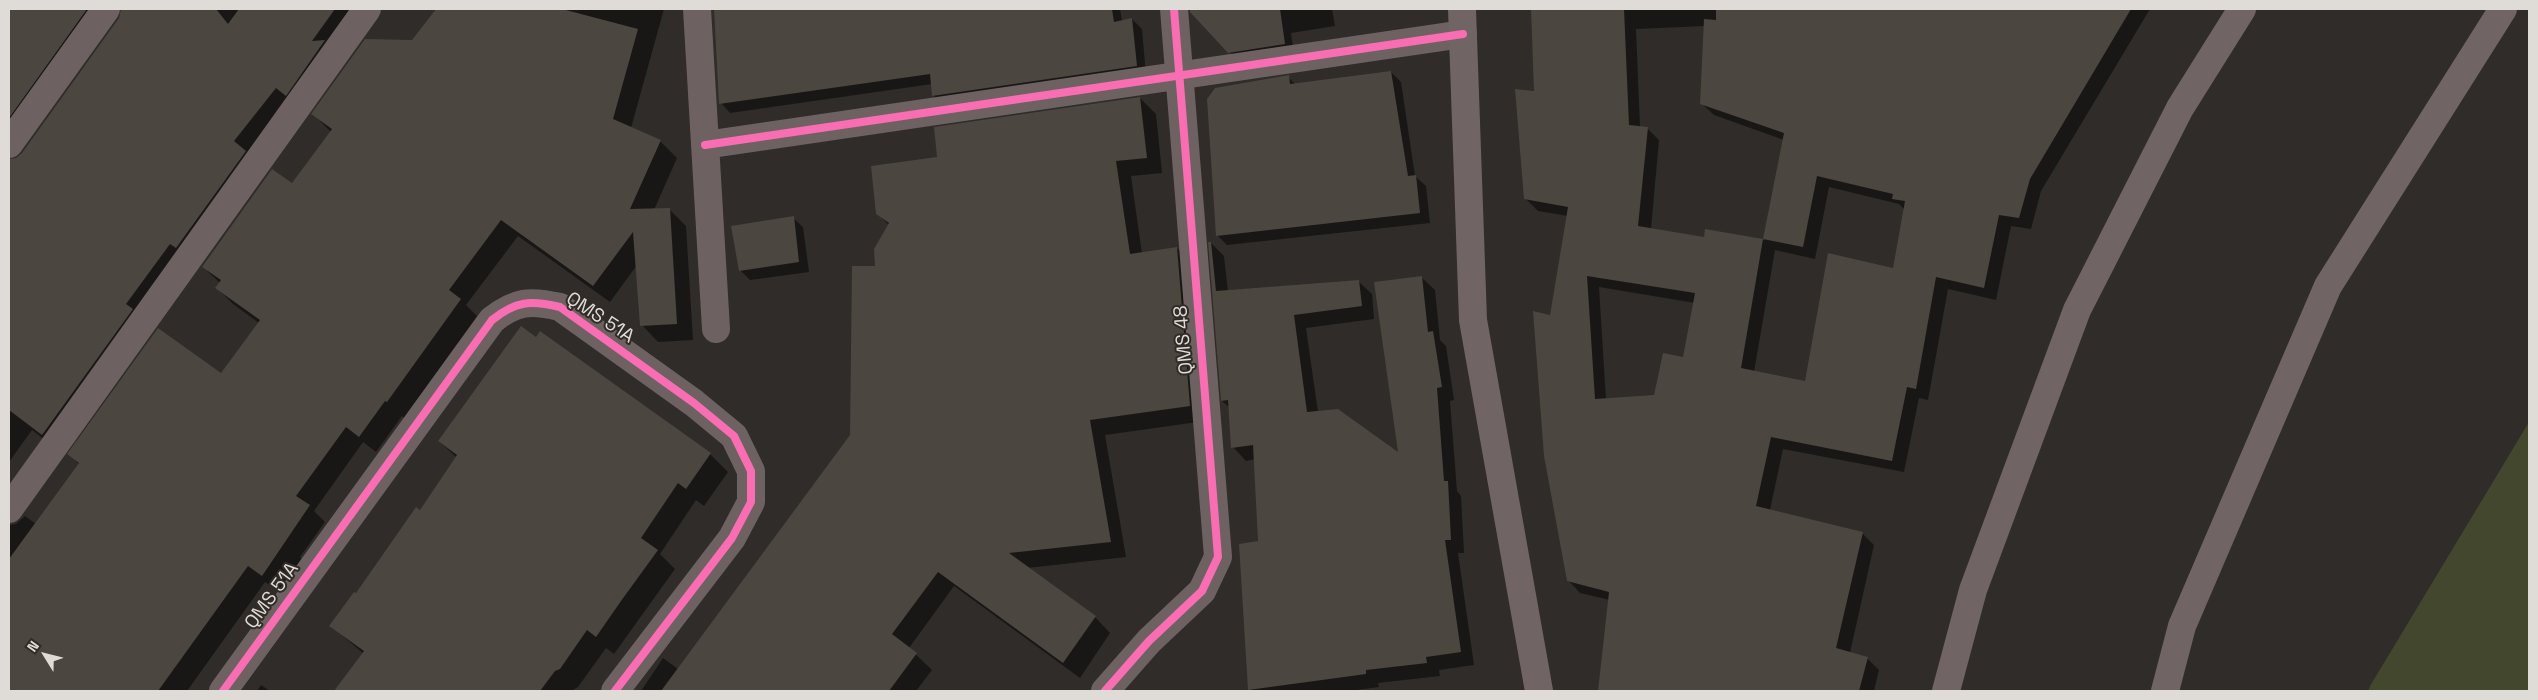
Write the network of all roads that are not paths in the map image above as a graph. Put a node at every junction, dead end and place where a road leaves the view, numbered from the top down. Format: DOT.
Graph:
graph roads {
  1 [pos="106,9"];
  2 [pos="366,9"];
  3 [pos="697,9"];
  4 [pos="1174,9"];
  5 [pos="2242,9"];
  6 [pos="2503,9"];
  7 [pos="1462,21"];
  8 [pos="1178,74"];
  9 [pos="9,144"];
  10 [pos="705,145"];
  11 [pos="716,328"];
  12 [pos="9,509"];
  13 [pos="223,691"];
  14 [pos="615,691"];
  15 [pos="1105,691"];
  16 [pos="1539,691"];
  17 [pos="1946,691"];
  18 [pos="2165,691"];
  1 -- 9 [label="street"];
  2 -- 12 [label="street"];
  3 -- 10 [label="street"];
  4 -- 8 [label="street, QMS 48"];
  5 -- 17 [label="main road"];
  6 -- 18 [label="main road"];
  7 -- 8 [label="street"];
  7 -- 16 [label="main road"];
  8 -- 10 [label="street"];
  8 -- 15 [label="street, QMS 48"];
  10 -- 11 [label="street"];
  13 -- 14 [label="street, QMS 51A"];
}
